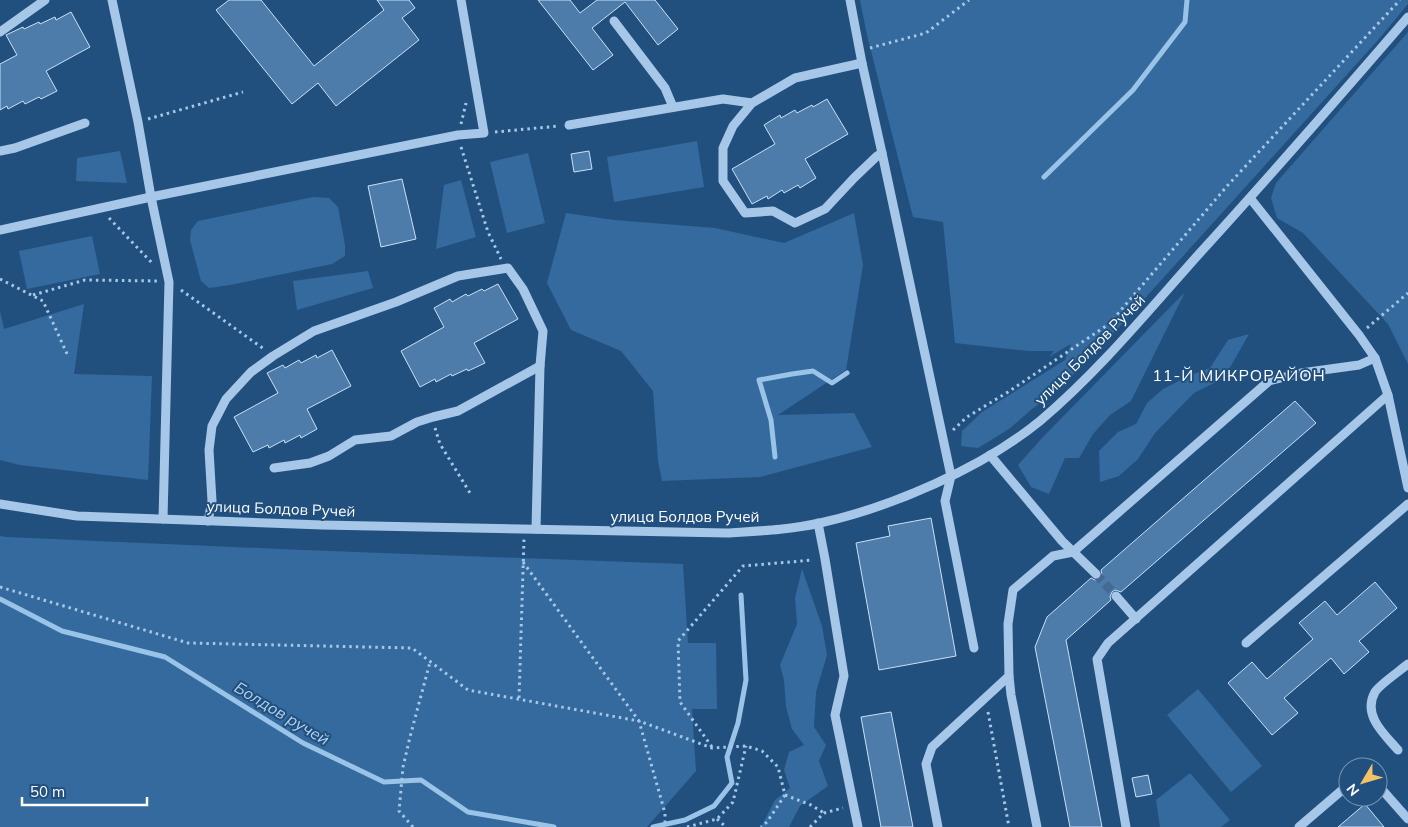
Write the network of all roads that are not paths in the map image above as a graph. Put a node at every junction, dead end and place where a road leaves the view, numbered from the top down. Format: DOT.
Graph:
graph roads {
  1 [pos="45,0"];
  2 [pos="112,0"];
  3 [pos="461,0"];
  4 [pos="850,0"];
  5 [pos="1408,17"];
  6 [pos="614,21"];
  7 [pos="0,32"];
  8 [pos="862,63"];
  9 [pos="752,103"];
  10 [pos="673,107"];
  11 [pos="85,123"];
  12 [pos="569,125"];
  13 [pos="0,151"];
  14 [pos="882,153"];
  15 [pos="151,197"];
  16 [pos="1250,198"];
  17 [pos="0,230"];
  18 [pos="1375,358"];
  19 [pos="540,366"];
  20 [pos="1388,395"];
  21 [pos="990,455"];
  22 [pos="274,468"];
  23 [pos="951,476"];
  24 [pos="1408,488"];
  25 [pos="0,504"];
  26 [pos="1408,504"];
  27 [pos="163,519"];
  28 [pos="208,521"];
  29 [pos="818,523"];
  30 [pos="536,529"];
  31 [pos="1072,552"];
  32 [pos="1096,574"];
  33 [pos="1116,596"];
  34 [pos="1136,619"];
  35 [pos="1246,644"];
  36 [pos="974,648"];
  37 [pos="1408,664"];
  38 [pos="1009,676"];
  39 [pos="1398,750"];
  40 [pos="1338,794"];
  41 [pos="1388,796"];
  42 [pos="1408,819"];
  43 [pos="858,827"];
  44 [pos="938,827"];
  45 [pos="1038,827"];
  46 [pos="1126,827"];
  47 [pos="1299,827"];
  1 -- 7 [label="street"];
  2 -- 15 [label="street"];
  3 -- 15 [label="street"];
  4 -- 8 [label="street"];
  5 -- 16 [label="street, улица Болдов Ручей"];
  6 -- 10 [label="street"];
  8 -- 9 [label="street"];
  8 -- 14 [label="street"];
  9 -- 10 [label="street"];
  9 -- 14 [label="street"];
  10 -- 12 [label="street"];
  11 -- 13 [label="street"];
  14 -- 23 [label="street"];
  15 -- 17 [label="street"];
  15 -- 27 [label="street"];
  16 -- 18 [label="street"];
  16 -- 21 [label="street, улица Болдов Ручей"];
  18 -- 20 [label="street"];
  18 -- 31 [label="street"];
  19 -- 22 [label="street"];
  19 -- 28 [label="street"];
  19 -- 30 [label="street"];
  20 -- 24 [label="street"];
  20 -- 34 [label="street"];
  21 -- 23 [label="street, улица Болдов Ручей"];
  21 -- 31 [label="street"];
  23 -- 29 [label="street, улица Болдов Ручей"];
  23 -- 36 [label="street"];
  25 -- 27 [label="street, улица Болдов Ручей"];
  26 -- 35 [label="street"];
  27 -- 28 [label="street, улица Болдов Ручей"];
  28 -- 30 [label="street, улица Болдов Ручей"];
  29 -- 30 [label="street, улица Болдов Ручей"];
  29 -- 43 [label="street"];
  31 -- 32 [label="street"];
  31 -- 38 [label="street"];
  33 -- 34 [label="street"];
  34 -- 46 [label="street"];
  37 -- 39 [label="street"];
  38 -- 44 [label="street"];
  38 -- 45 [label="street"];
  40 -- 47 [label="street"];
  41 -- 42 [label="street"];
}
